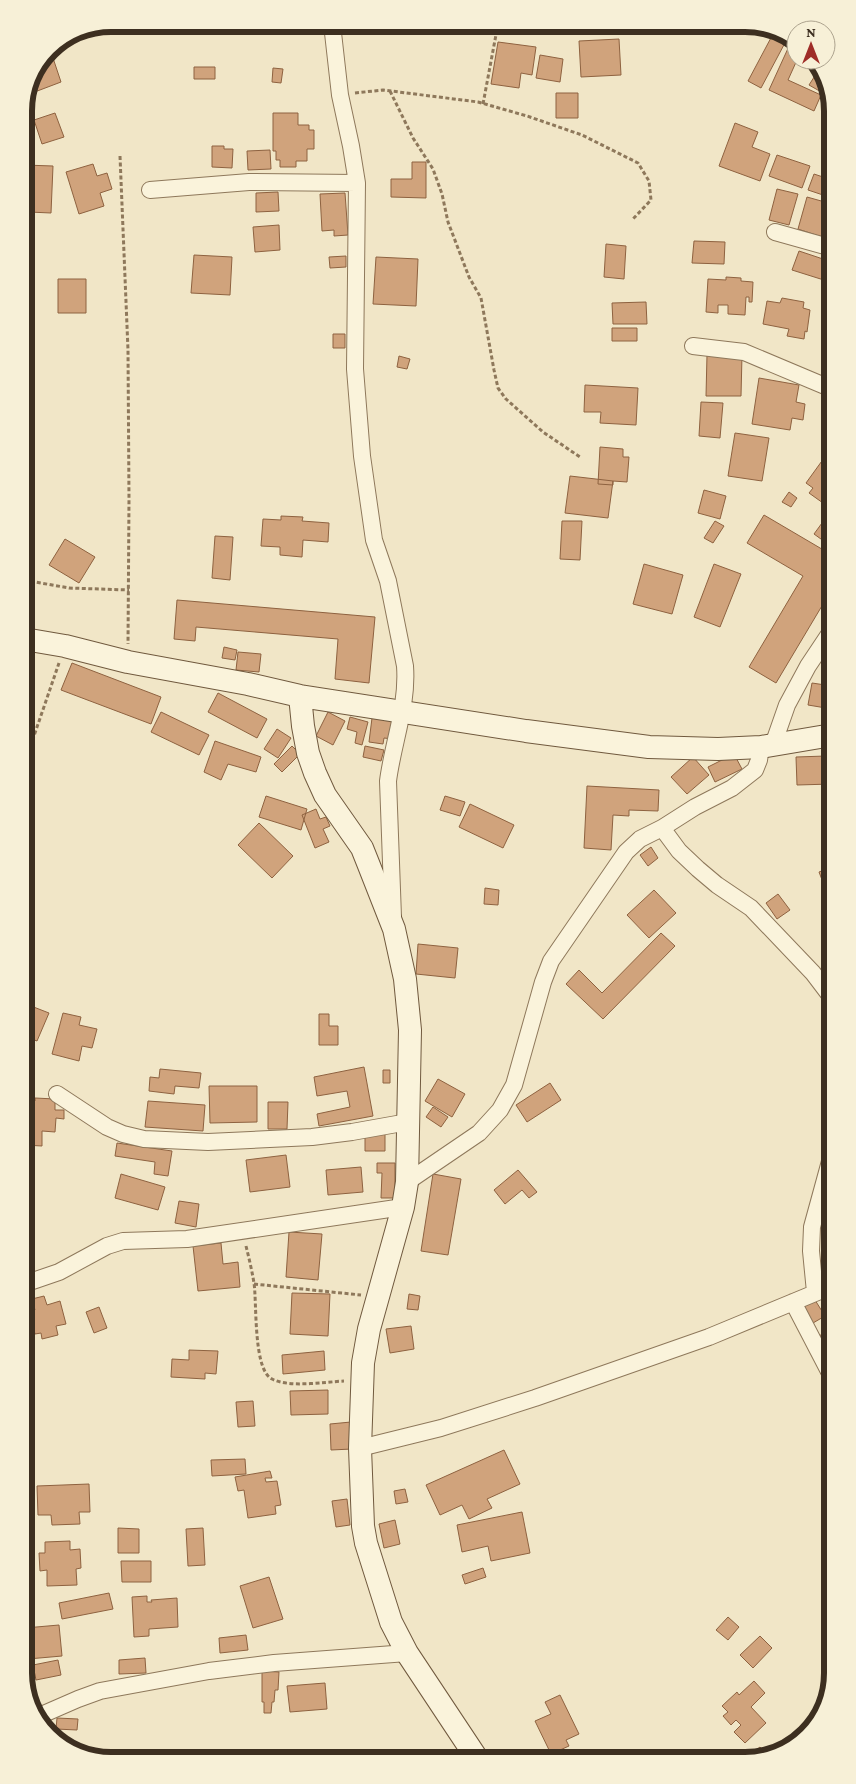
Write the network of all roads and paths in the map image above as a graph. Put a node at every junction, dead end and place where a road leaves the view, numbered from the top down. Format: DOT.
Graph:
graph roads {
  1 [pos="333,32"];
  2 [pos="496,33"];
  3 [pos="390,90"];
  4 [pos="340,95"];
  5 [pos="483,104"];
  6 [pos="120,156"];
  7 [pos="357,183"];
  8 [pos="150,190"];
  9 [pos="632,220"];
  10 [pos="775,232"];
  11 [pos="824,246"];
  12 [pos="693,346"];
  13 [pos="824,386"];
  14 [pos="580,457"];
  15 [pos="33,582"];
  16 [pos="129,590"];
  17 [pos="33,640"];
  18 [pos="824,642"];
  19 [pos="66,646"];
  20 [pos="128,662"];
  21 [pos="300,696"];
  22 [pos="403,712"];
  23 [pos="824,736"];
  24 [pos="33,741"];
  25 [pos="767,746"];
  26 [pos="662,828"];
  27 [pos="394,929"];
  28 [pos="824,987"];
  29 [pos="56,1094"];
  30 [pos="408,1122"];
  31 [pos="406,1182"];
  32 [pos="824,1183"];
  33 [pos="403,1207"];
  34 [pos="243,1230"];
  35 [pos="32,1281"];
  36 [pos="254,1284"];
  37 [pos="824,1289"];
  38 [pos="815,1292"];
  39 [pos="380,1296"];
  40 [pos="794,1302"];
  41 [pos="824,1361"];
  42 [pos="363,1380"];
  43 [pos="360,1448"];
  44 [pos="407,1653"];
  45 [pos="44,1714"];
  46 [pos="472,1752"];
  1 -- 4 [label="street"];
  2 -- 5 [label="path"];
  3 -- 4 [label="path"];
  3 -- 5 [label="path"];
  3 -- 14 [label="path"];
  4 -- 7 [label="street"];
  5 -- 9 [label="path"];
  6 -- 16 [label="path"];
  7 -- 8 [label="street"];
  7 -- 22 [label="street"];
  10 -- 11 [label="street"];
  12 -- 13 [label="street"];
  15 -- 16 [label="path"];
  16 -- 20 [label="path"];
  17 -- 19 [label="street"];
  18 -- 25 [label="street"];
  19 -- 20 [label="street"];
  19 -- 24 [label="path"];
  20 -- 21 [label="street"];
  21 -- 22 [label="street"];
  21 -- 27 [label="street"];
  22 -- 25 [label="street"];
  22 -- 27 [label="street"];
  23 -- 25 [label="street"];
  25 -- 26 [label="street"];
  26 -- 28 [label="street"];
  26 -- 31 [label="street"];
  27 -- 30 [label="street"];
  29 -- 30 [label="street"];
  30 -- 31 [label="street"];
  31 -- 33 [label="street"];
  32 -- 38 [label="street"];
  33 -- 34 [label="street"];
  33 -- 39 [label="street"];
  34 -- 35 [label="street"];
  34 -- 36 [label="path"];
  36 -- 39 [label="path"];
  36 -- 42 [label="path"];
  37 -- 38 [label="street"];
  38 -- 40 [label="street"];
  39 -- 42 [label="street"];
  40 -- 41 [label="street"];
  40 -- 43 [label="street"];
  42 -- 43 [label="street"];
  43 -- 44 [label="street"];
  44 -- 45 [label="street"];
  44 -- 46 [label="street"];
}
